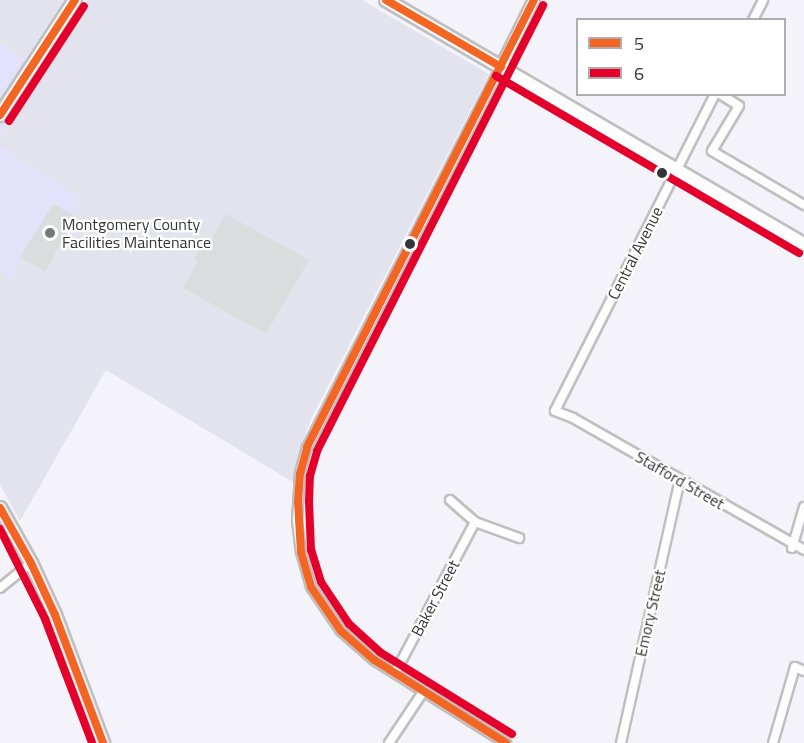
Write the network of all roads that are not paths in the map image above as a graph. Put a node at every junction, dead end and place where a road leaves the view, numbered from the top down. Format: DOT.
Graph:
graph roads {
  1 [pos="75,0"];
  2 [pos="386,0"];
  3 [pos="534,0"];
  4 [pos="763,0"];
  5 [pos="754,18"];
  6 [pos="501,67"];
  7 [pos="714,96"];
  8 [pos="723,96"];
  9 [pos="0,115"];
  10 [pos="676,170"];
  11 [pos="804,205"];
  12 [pos="804,244"];
  13 [pos="555,411"];
  14 [pos="679,483"];
  15 [pos="450,500"];
  16 [pos="804,507"];
  17 [pos="0,508"];
  18 [pos="475,522"];
  19 [pos="519,538"];
  20 [pos="793,546"];
  21 [pos="804,550"];
  22 [pos="31,563"];
  23 [pos="0,588"];
  24 [pos="804,671"];
  25 [pos="395,673"];
  26 [pos="423,692"];
  27 [pos="104,743"];
  28 [pos="389,743"];
  29 [pos="506,743"];
  30 [pos="621,743"];
  31 [pos="773,743"];
  1 -- 9 [label="main road"];
  2 -- 6 [label="main road"];
  3 -- 6 [label="street"];
  4 -- 5 [label="street"];
  6 -- 10 [label="main road"];
  6 -- 25 [label="street"];
  7 -- 10 [label="street, Central Avenue"];
  8 -- 11 [label="street"];
  10 -- 12 [label="main road"];
  10 -- 13 [label="street, Central Avenue"];
  13 -- 20 [label="street, Stafford Street"];
  14 -- 30 [label="street, Emory Street"];
  15 -- 18 [label="street"];
  16 -- 20 [label="street"];
  17 -- 22 [label="main road"];
  18 -- 19 [label="street"];
  18 -- 25 [label="street, Baker Street"];
  20 -- 21 [label="street, Stafford Street"];
  22 -- 23 [label="street"];
  22 -- 27 [label="main road"];
  24 -- 31 [label="street"];
  25 -- 26 [label="street"];
  26 -- 28 [label="street"];
  26 -- 29 [label="street"];
}
